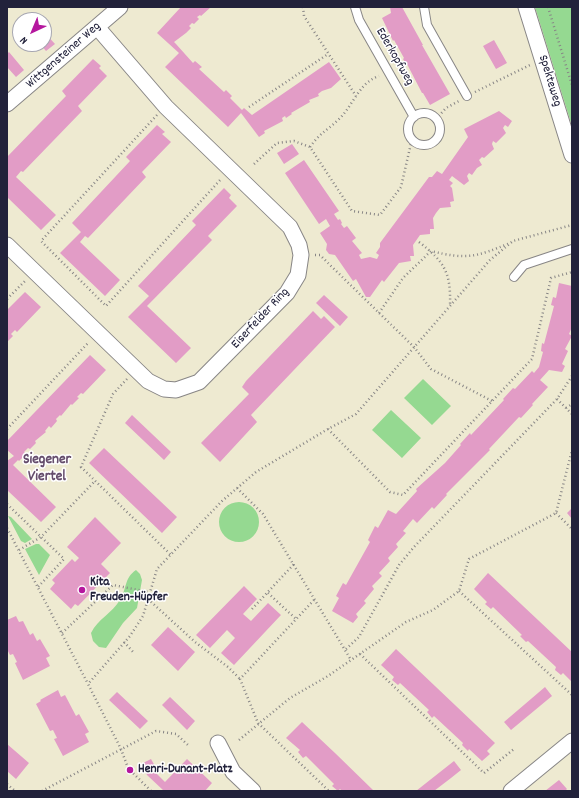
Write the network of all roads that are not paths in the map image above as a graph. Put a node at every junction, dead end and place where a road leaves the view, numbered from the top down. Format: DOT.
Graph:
graph roads {
  1 [pos="120,7"];
  2 [pos="355,7"];
  3 [pos="424,7"];
  4 [pos="526,7"];
  5 [pos="97,27"];
  6 [pos="467,96"];
  7 [pos="7,104"];
  8 [pos="414,117"];
  9 [pos="572,155"];
  10 [pos="7,245"];
  11 [pos="572,249"];
  12 [pos="514,276"];
  13 [pos="218,743"];
  14 [pos="570,746"];
  15 [pos="253,791"];
  16 [pos="511,791"];
  1 -- 5 [label="street, Wittgensteiner Weg"];
  2 -- 8 [label="lane, Ederkopfweg"];
  3 -- 6 [label="lane"];
  4 -- 9 [label="street, Spekteweg"];
  5 -- 7 [label="street, Wittgensteiner Weg"];
  5 -- 10 [label="street, Eiserfelder Ring"];
  8 -- 8 [label="lane"];
  11 -- 12 [label="lane"];
  13 -- 15 [label="street"];
  14 -- 16 [label="street"];
}
